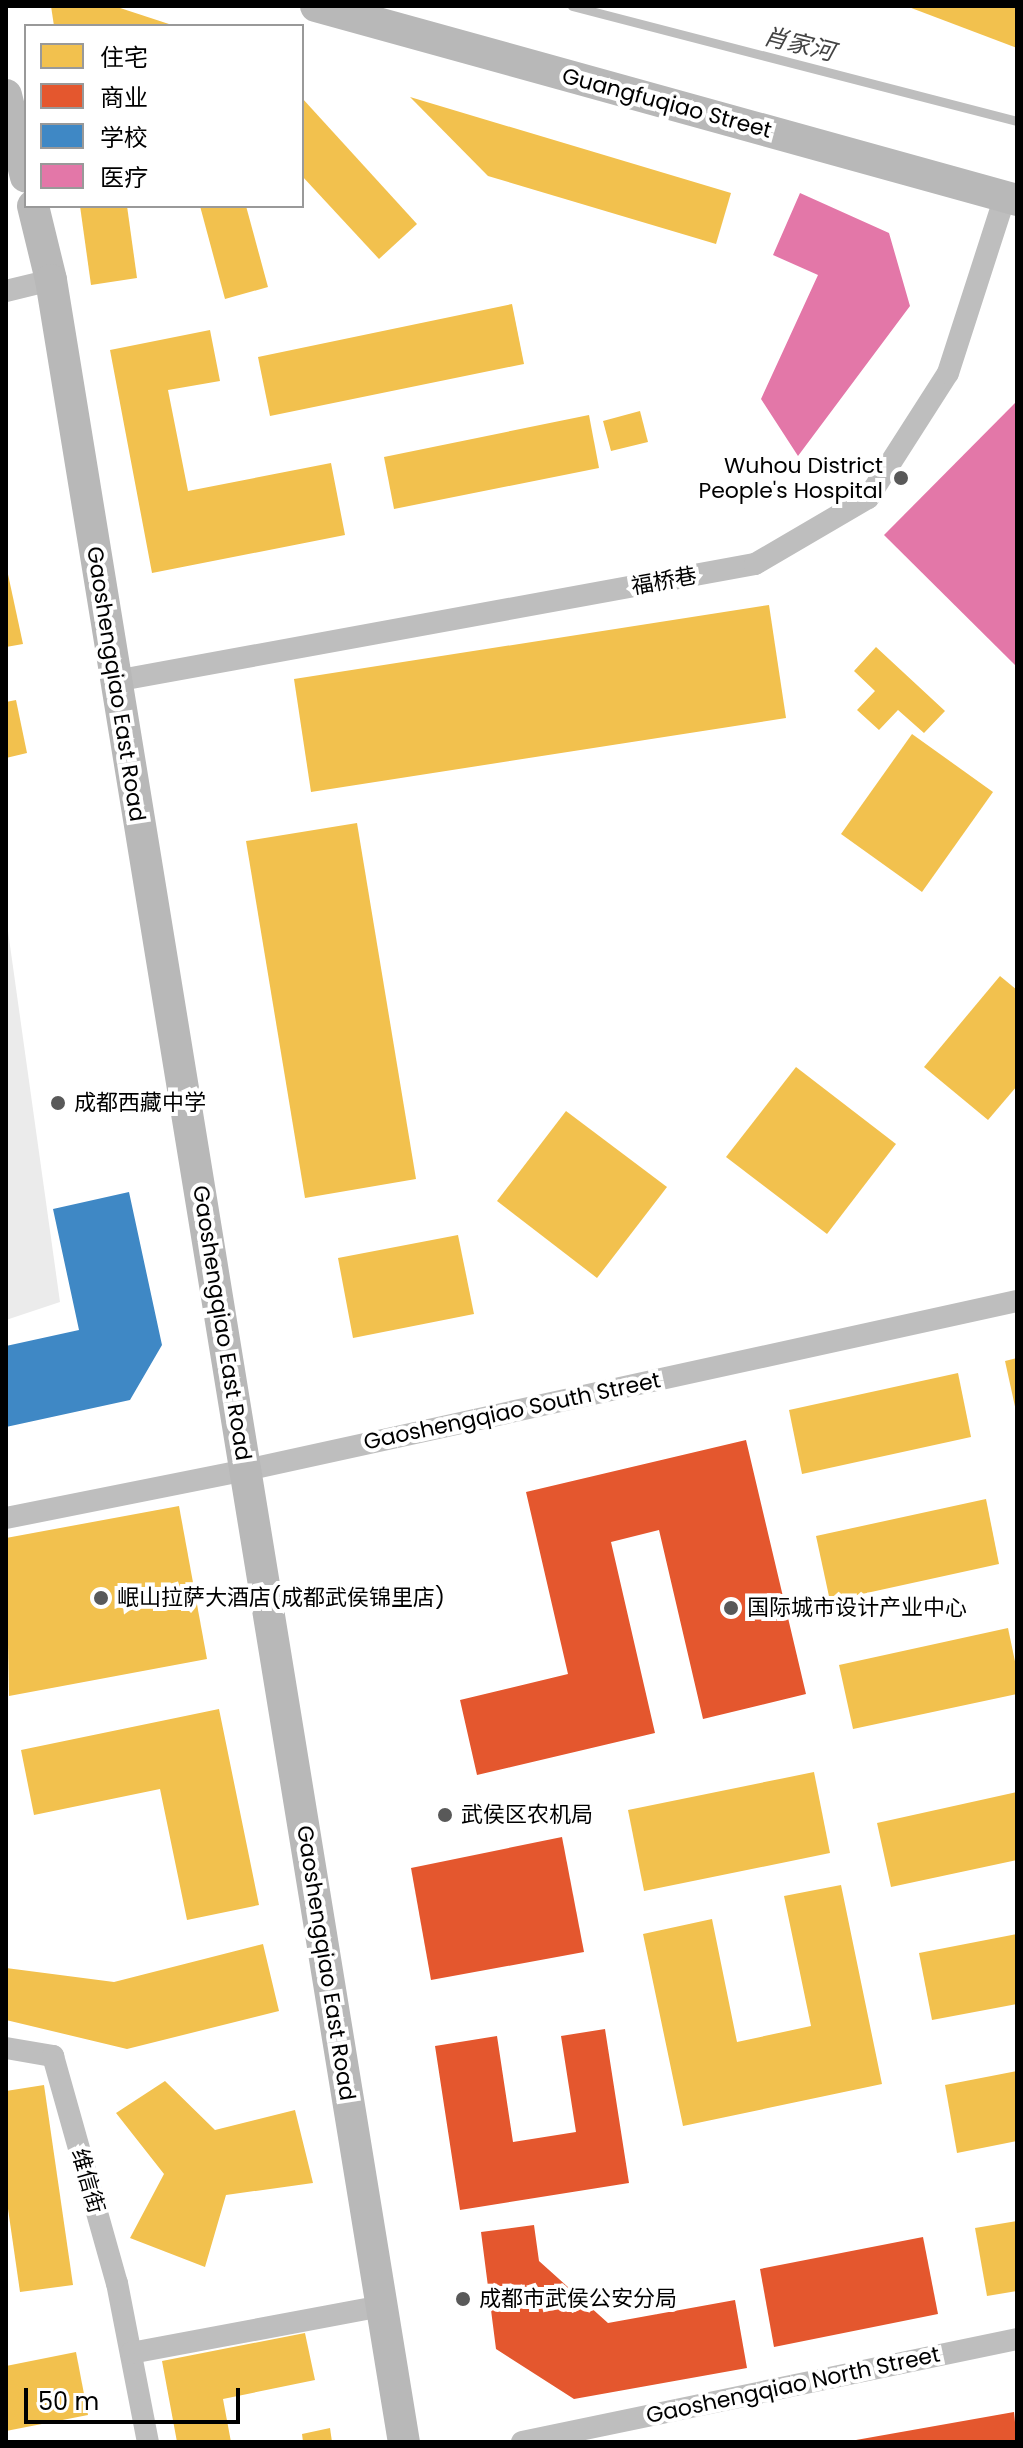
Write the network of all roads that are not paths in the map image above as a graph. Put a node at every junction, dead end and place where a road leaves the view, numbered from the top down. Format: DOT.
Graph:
graph roads {
  1 [pos="316,6"];
  2 [pos="6,95"];
  3 [pos="24,169"];
  4 [pos="1011,198"];
  5 [pos="33,208"];
  6 [pos="51,280"];
  7 [pos="6,291"];
  8 [pos="115,681"];
  9 [pos="1017,1301"];
  10 [pos="246,1470"];
  11 [pos="6,1518"];
  12 [pos="6,2048"];
  13 [pos="381,2306"];
  14 [pos="1017,2339"];
  15 [pos="131,2353"];
  16 [pos="148,2442"];
  17 [pos="404,2442"];
  18 [pos="522,2442"];
  1 -- 4 [label="street, Guangfuqiao Street"];
  2 -- 3 [label="street"];
  4 -- 8 [label="street, 福桥巷"];
  5 -- 6 [label="street, Gaoshengqiao East Road"];
  6 -- 7 [label="street"];
  6 -- 8 [label="street, Gaoshengqiao East Road"];
  8 -- 10 [label="street, Gaoshengqiao East Road"];
  9 -- 10 [label="street, Gaoshengqiao South Street"];
  10 -- 11 [label="street, Gaoshengqiao South Street"];
  10 -- 13 [label="street, Gaoshengqiao East Road"];
  12 -- 15 [label="street, 维信街"];
  13 -- 15 [label="street"];
  13 -- 17 [label="street, Gaoshengqiao East Road"];
  14 -- 18 [label="street, Gaoshengqiao North Street"];
  15 -- 16 [label="street, 维信街"];
}
